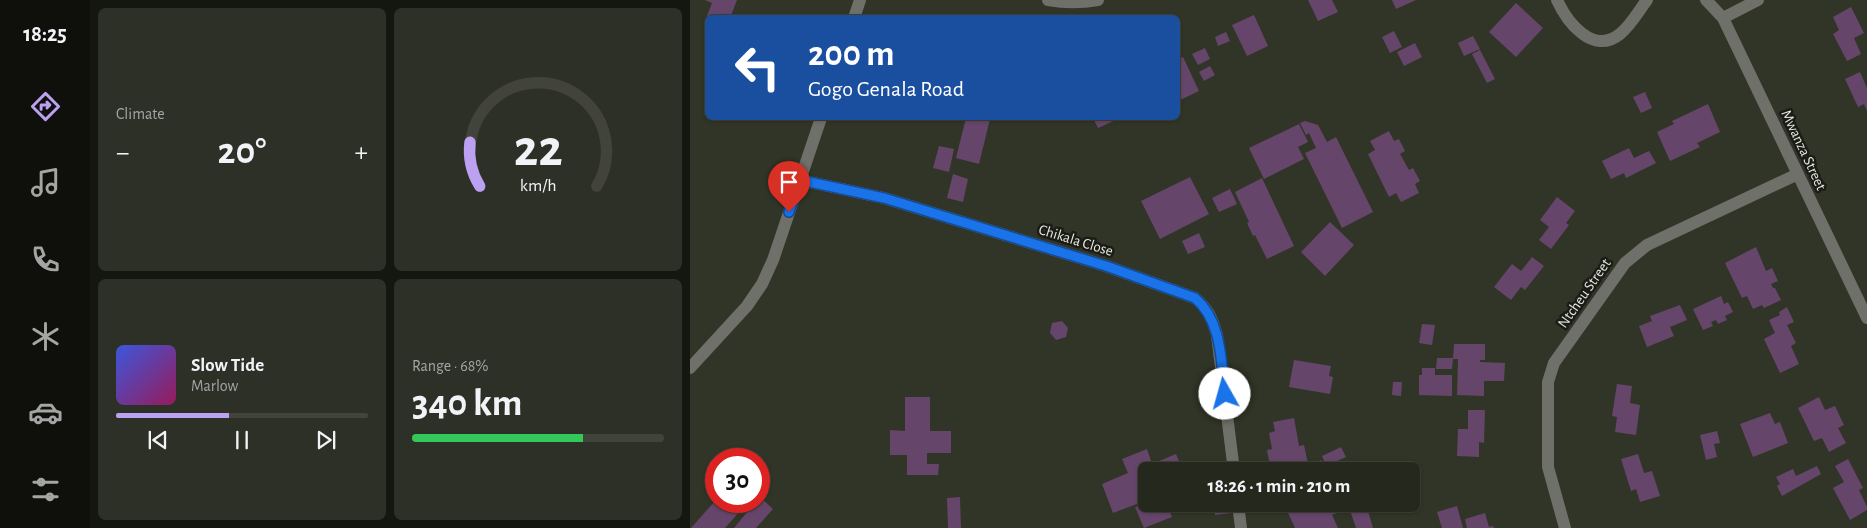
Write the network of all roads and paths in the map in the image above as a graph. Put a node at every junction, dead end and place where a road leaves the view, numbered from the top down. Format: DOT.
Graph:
graph roads {
  1 [pos="860,0"];
  2 [pos="1048,0"];
  3 [pos="1098,0"];
  4 [pos="1557,0"];
  5 [pos="1647,0"];
  6 [pos="1706,0"];
  7 [pos="1758,0"];
  8 [pos="855,15"];
  9 [pos="1723,18"];
  10 [pos="820,120"];
  11 [pos="1798,174"];
  12 [pos="800,180"];
  13 [pos="1867,318"];
  14 [pos="690,368"];
  15 [pos="1233,462"];
  16 [pos="1239,512"];
  17 [pos="1241,528"];
  18 [pos="1565,528"];
  1 -- 8 [label="street"];
  2 -- 3 [label="street"];
  4 -- 5 [label="street"];
  6 -- 9 [label="street, Mwanza Street"];
  7 -- 9 [label="street"];
  9 -- 11 [label="street, Mwanza Street"];
  10 -- 12 [label="street"];
  11 -- 13 [label="street, Mwanza Street"];
  11 -- 18 [label="street, Ntcheu Street"];
  12 -- 14 [label="street"];
  12 -- 15 [label="street, Chikala Close"];
  16 -- 17 [label="street"];
}
